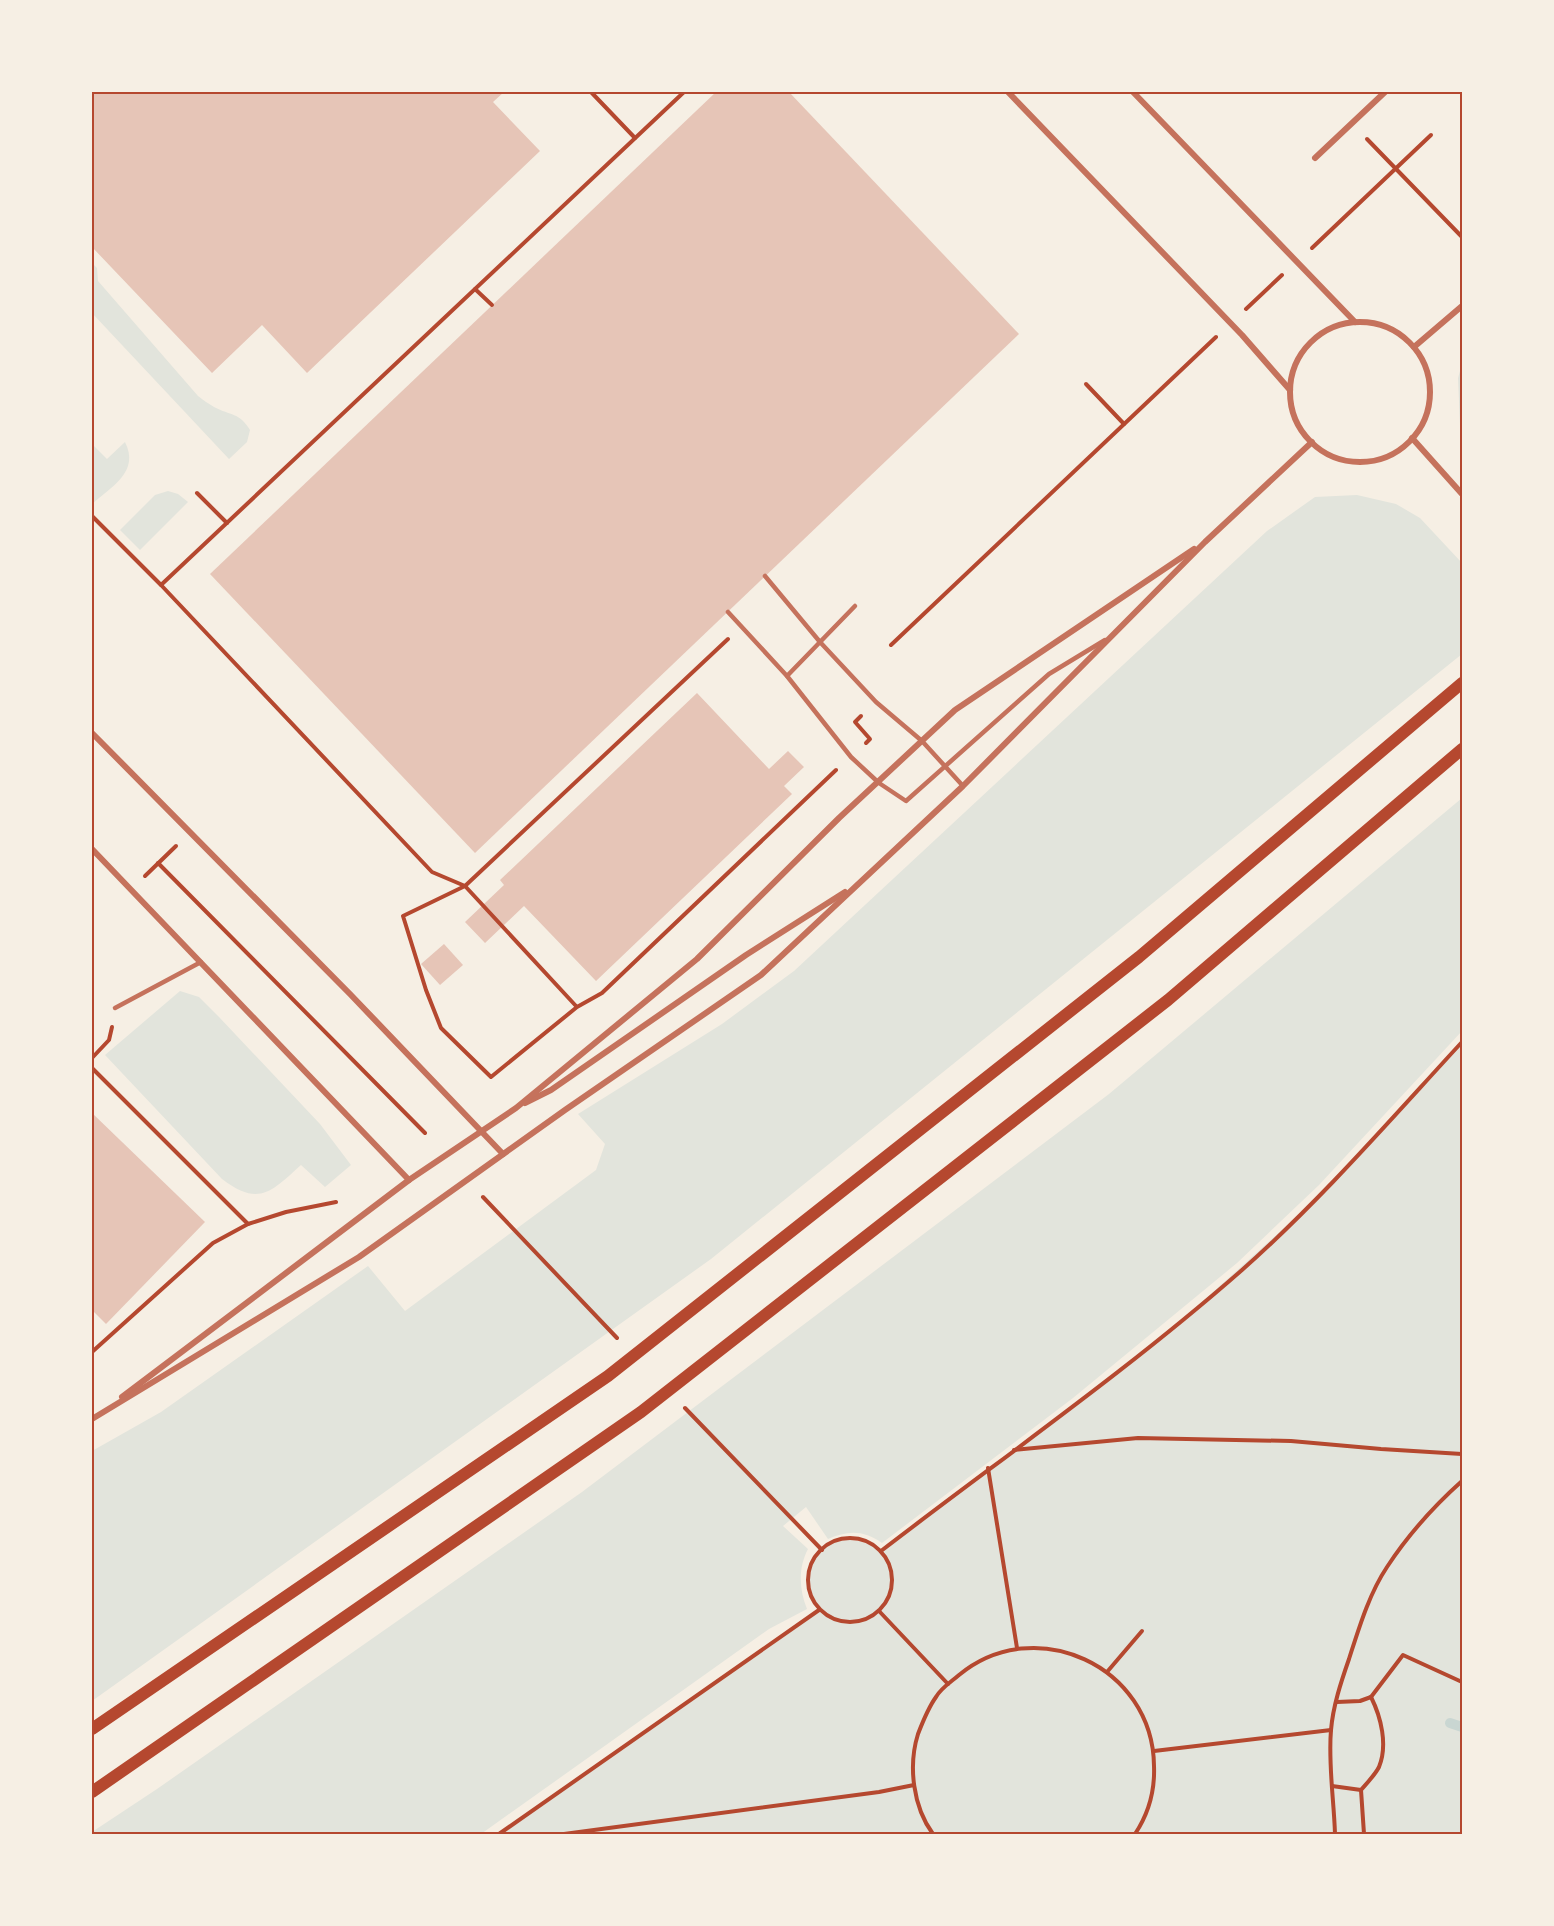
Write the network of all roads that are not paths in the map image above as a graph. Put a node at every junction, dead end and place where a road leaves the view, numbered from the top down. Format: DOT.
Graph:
graph roads {
  1 [pos="1008,92"];
  2 [pos="1133,92"];
  3 [pos="1385,92"];
  4 [pos="1315,158"];
  5 [pos="1462,306"];
  6 [pos="1355,322"];
  7 [pos="1414,347"];
  8 [pos="1290,390"];
  9 [pos="1412,438"];
  10 [pos="1312,442"];
  11 [pos="1462,494"];
  12 [pos="1205,542"];
  13 [pos="765,576"];
  14 [pos="855,606"];
  15 [pos="728,612"];
  16 [pos="1113,635"];
  17 [pos="819,642"];
  18 [pos="787,676"];
  19 [pos="1462,684"];
  20 [pos="92,733"];
  21 [pos="922,741"];
  22 [pos="1462,749"];
  23 [pos="945,766"];
  24 [pos="879,783"];
  25 [pos="963,786"];
  26 [pos="92,849"];
  27 [pos="858,883"];
  28 [pos="201,962"];
  29 [pos="115,1008"];
  30 [pos="516,1108"];
  31 [pos="482,1131"];
  32 [pos="503,1154"];
  33 [pos="409,1180"];
  34 [pos="93,1418"];
  35 [pos="92,1729"];
  36 [pos="92,1791"];
  1 -- 8 [label="street"];
  2 -- 6 [label="street"];
  3 -- 4 [label="street"];
  5 -- 7 [label="street"];
  6 -- 7 [label="street"];
  6 -- 8 [label="street"];
  7 -- 9 [label="street"];
  8 -- 10 [label="street"];
  9 -- 10 [label="street"];
  9 -- 11 [label="street"];
  10 -- 12 [label="street"];
  12 -- 16 [label="street"];
  12 -- 21 [label="street"];
  13 -- 17 [label="lane"];
  14 -- 17 [label="lane"];
  15 -- 18 [label="lane"];
  16 -- 23 [label="lane"];
  16 -- 25 [label="street"];
  17 -- 18 [label="lane"];
  17 -- 21 [label="lane"];
  18 -- 24 [label="lane"];
  19 -- 35 [label="main road"];
  20 -- 31 [label="street"];
  21 -- 23 [label="lane"];
  21 -- 24 [label="street"];
  22 -- 36 [label="main road"];
  23 -- 24 [label="lane"];
  23 -- 25 [label="lane"];
  24 -- 30 [label="street"];
  25 -- 27 [label="street"];
  26 -- 28 [label="street"];
  27 -- 30 [label="street"];
  27 -- 32 [label="street"];
  28 -- 29 [label="lane"];
  28 -- 33 [label="street"];
  30 -- 31 [label="street"];
  31 -- 32 [label="street"];
  31 -- 33 [label="street"];
  32 -- 34 [label="street"];
  33 -- 34 [label="street"];
}
